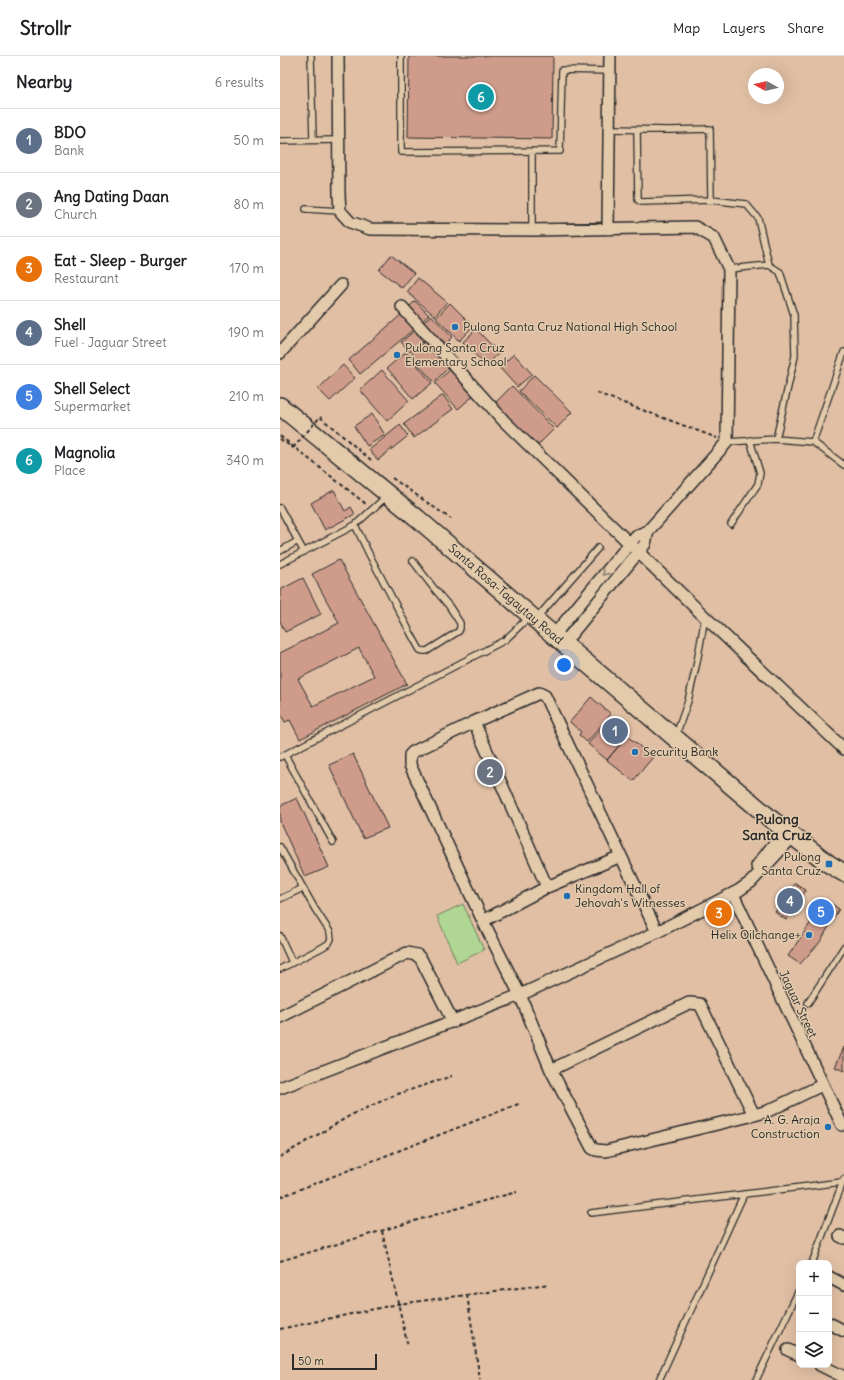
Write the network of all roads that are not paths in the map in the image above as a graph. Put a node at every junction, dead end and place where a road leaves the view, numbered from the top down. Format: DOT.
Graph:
graph roads {
  1 [pos="311,56"];
  2 [pos="338,56"];
  3 [pos="401,56"];
  4 [pos="610,56"];
  5 [pos="610,71"];
  6 [pos="609,129"];
  7 [pos="638,130"];
  8 [pos="313,140"];
  9 [pos="338,140"];
  10 [pos="280,141"];
  11 [pos="532,151"];
  12 [pos="711,200"];
  13 [pos="306,209"];
  14 [pos="340,211"];
  15 [pos="608,229"];
  16 [pos="532,230"];
  17 [pos="769,265"];
  18 [pos="729,269"];
  19 [pos="340,284"];
  20 [pos="402,307"];
  21 [pos="844,352"];
  22 [pos="280,353"];
  23 [pos="280,406"];
  24 [pos="776,439"];
  25 [pos="750,440"];
  26 [pos="727,442"];
  27 [pos="813,442"];
  28 [pos="844,464"];
  29 [pos="390,494"];
  30 [pos="280,508"];
  31 [pos="731,524"];
  32 [pos="355,525"];
  33 [pos="648,531"];
  34 [pos="298,541"];
  35 [pos="630,543"];
  36 [pos="598,548"];
  37 [pos="280,551"];
  38 [pos="304,552"];
  39 [pos="639,552"];
  40 [pos="413,562"];
  41 [pos="280,564"];
  42 [pos="705,617"];
  43 [pos="533,618"];
  44 [pos="559,639"];
  45 [pos="474,722"];
  46 [pos="675,737"];
  47 [pos="844,749"];
  48 [pos="282,756"];
  49 [pos="789,833"];
  50 [pos="333,842"];
  51 [pos="280,847"];
  52 [pos="622,856"];
  53 [pos="844,874"];
  54 [pos="547,887"];
  55 [pos="303,888"];
  56 [pos="733,894"];
  57 [pos="280,899"];
  58 [pos="483,920"];
  59 [pos="657,932"];
  60 [pos="280,936"];
  61 [pos="844,947"];
  62 [pos="292,962"];
  63 [pos="280,969"];
  64 [pos="520,995"];
  65 [pos="808,1002"];
  66 [pos="280,1017"];
  67 [pos="452,1022"];
  68 [pos="551,1070"];
  69 [pos="822,1085"];
  70 [pos="280,1088"];
  71 [pos="754,1115"];
  72 [pos="842,1125"];
  73 [pos="843,1180"];
  74 [pos="744,1194"];
  75 [pos="591,1213"];
  76 [pos="813,1260"];
  77 [pos="832,1279"];
  78 [pos="844,1285"];
  79 [pos="796,1296"];
  80 [pos="832,1324"];
  81 [pos="844,1330"];
  82 [pos="788,1350"];
  83 [pos="796,1354"];
  84 [pos="826,1368"];
  85 [pos="844,1377"];
  86 [pos="659,1380"];
  87 [pos="756,1380"];
  1 -- 8 [label="lane"];
  2 -- 9 [label="street"];
  3 -- 11 [label="lane"];
  4 -- 5 [label="street"];
  5 -- 6 [label="street"];
  5 -- 11 [label="lane"];
  6 -- 7 [label="lane"];
  6 -- 15 [label="street"];
  7 -- 12 [label="lane"];
  7 -- 12 [label="lane"];
  8 -- 9 [label="lane"];
  8 -- 10 [label="lane"];
  9 -- 14 [label="street"];
  11 -- 16 [label="lane"];
  12 -- 17 [label="lane"];
  13 -- 14 [label="lane"];
  14 -- 16 [label="street"];
  15 -- 16 [label="street"];
  15 -- 18 [label="street"];
  17 -- 18 [label="lane"];
  17 -- 24 [label="lane"];
  18 -- 26 [label="street"];
  19 -- 22 [label="street"];
  20 -- 35 [label="street"];
  21 -- 27 [label="lane"];
  23 -- 29 [label="main road, Santa Rosa-Tagaytay Road"];
  24 -- 25 [label="lane"];
  24 -- 27 [label="lane"];
  25 -- 26 [label="lane"];
  25 -- 31 [label="lane"];
  26 -- 33 [label="street"];
  27 -- 28 [label="lane"];
  29 -- 32 [label="lane"];
  29 -- 43 [label="main road, Santa Rosa-Tagaytay Road"];
  30 -- 34 [label="lane"];
  32 -- 38 [label="lane"];
  32 -- 40 [label="lane"];
  33 -- 35 [label="street"];
  33 -- 39 [label="street"];
  34 -- 37 [label="lane"];
  34 -- 38 [label="lane"];
  35 -- 39 [label="street"];
  35 -- 44 [label="street, one-way"];
  36 -- 43 [label="lane"];
  38 -- 41 [label="lane"];
  39 -- 42 [label="street"];
  39 -- 44 [label="street"];
  42 -- 46 [label="lane"];
  42 -- 47 [label="street"];
  43 -- 44 [label="main road, Santa Rosa-Tagaytay Road"];
  43 -- 48 [label="lane"];
  44 -- 46 [label="main road, Santa Rosa-Tagaytay Road"];
  45 -- 52 [label="street"];
  45 -- 54 [label="street"];
  45 -- 58 [label="street"];
  46 -- 49 [label="main road, Santa Rosa-Tagaytay Road"];
  48 -- 50 [label="lane"];
  49 -- 53 [label="main road, Santa Rosa-Tagaytay Road"];
  49 -- 56 [label="street"];
  51 -- 55 [label="lane"];
  52 -- 54 [label="street"];
  52 -- 59 [label="street"];
  54 -- 58 [label="street"];
  55 -- 57 [label="lane"];
  55 -- 62 [label="lane"];
  56 -- 59 [label="street"];
  56 -- 69 [label="street, Jaguar Street"];
  58 -- 64 [label="street"];
  59 -- 64 [label="street"];
  60 -- 62 [label="lane"];
  61 -- 65 [label="lane"];
  62 -- 63 [label="lane"];
  64 -- 67 [label="street"];
  64 -- 68 [label="street"];
  66 -- 67 [label="street"];
  67 -- 70 [label="street"];
  68 -- 71 [label="street"];
  68 -- 71 [label="street"];
  69 -- 71 [label="street"];
  69 -- 72 [label="street, Jaguar Street"];
  73 -- 74 [label="lane"];
  73 -- 76 [label="lane"];
  74 -- 75 [label="lane"];
  74 -- 86 [label="lane"];
  77 -- 78 [label="street"];
  79 -- 87 [label="lane"];
  80 -- 81 [label="street"];
  82 -- 83 [label="street"];
  84 -- 85 [label="street"];
}
